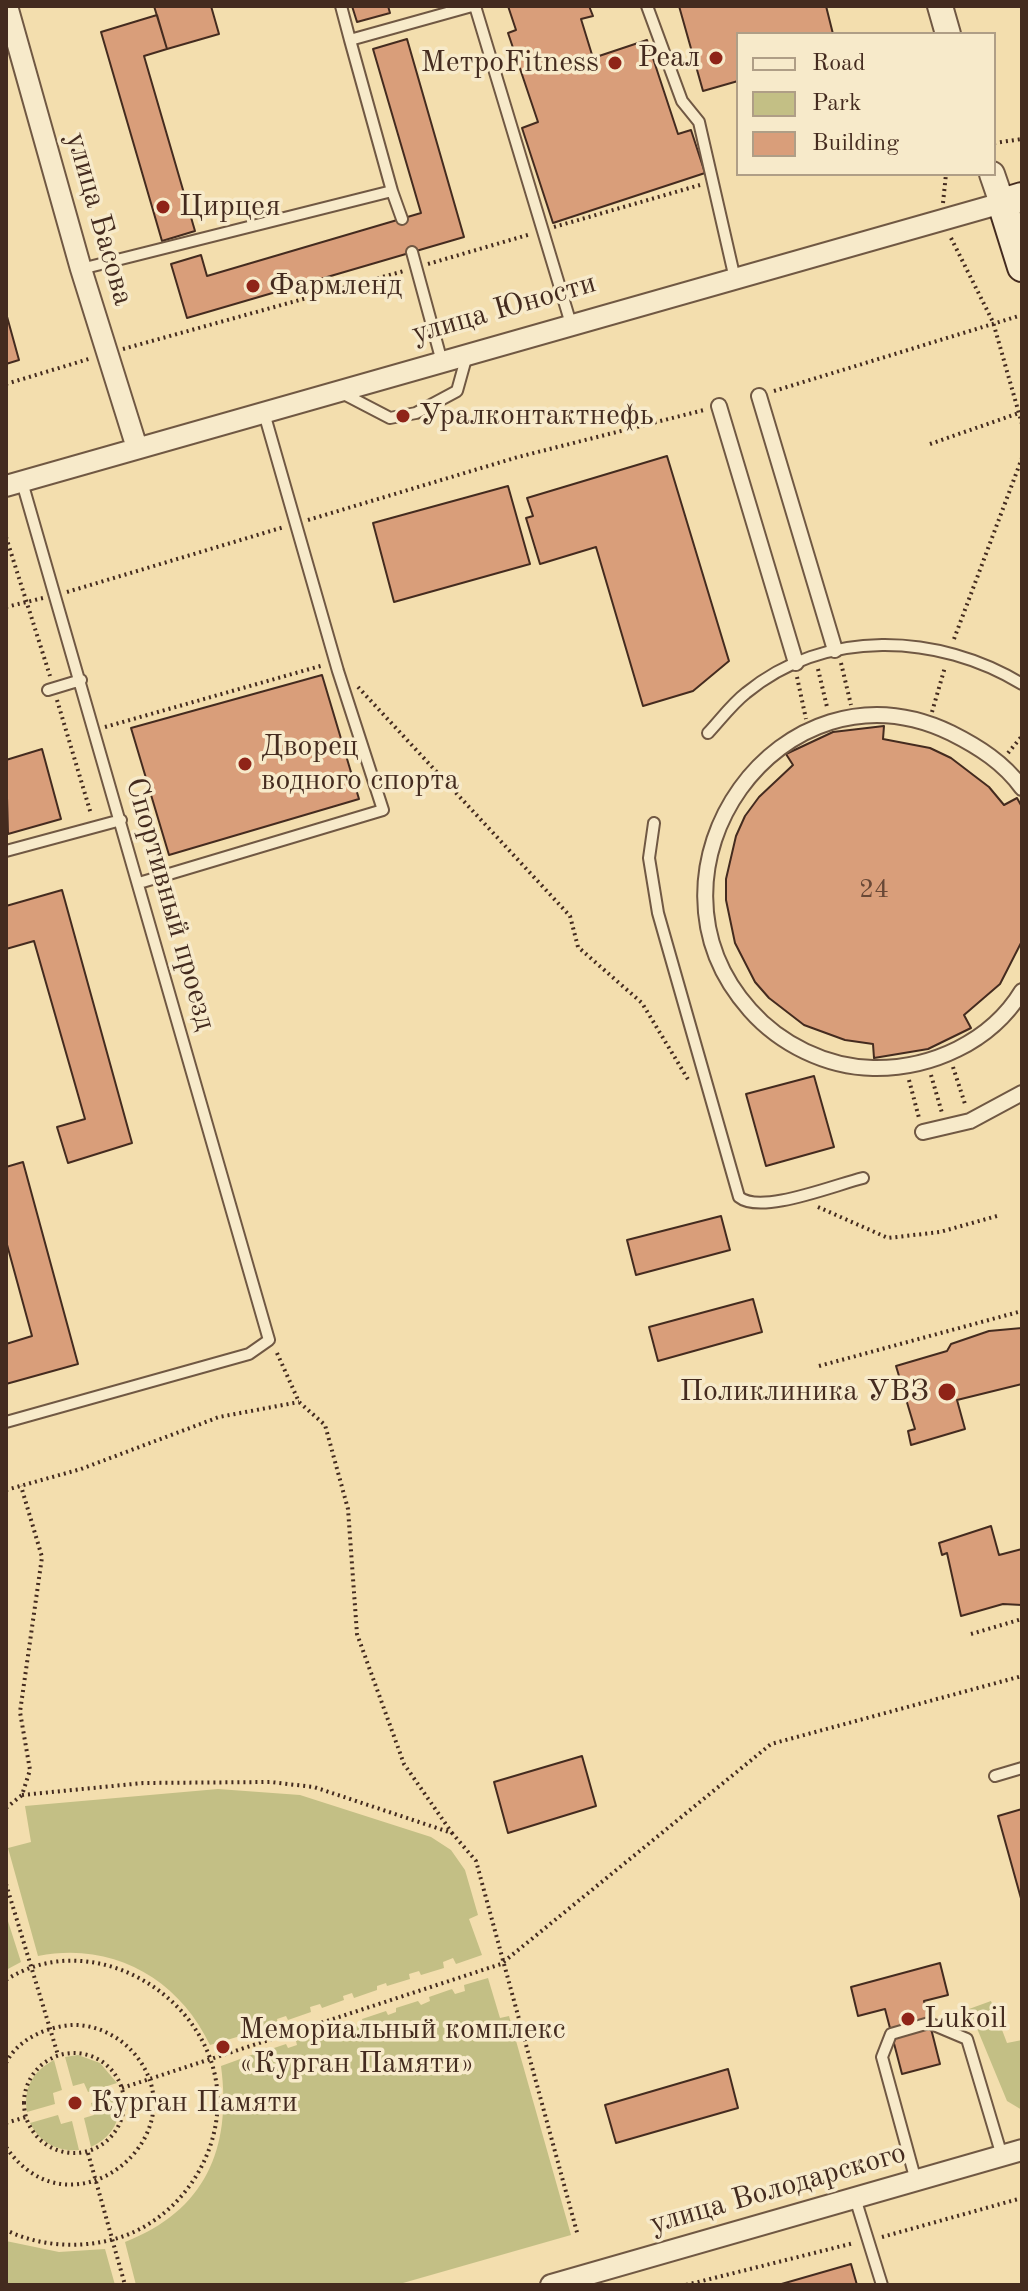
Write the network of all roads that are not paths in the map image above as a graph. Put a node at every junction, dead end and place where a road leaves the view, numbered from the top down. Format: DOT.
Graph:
graph roads {
  1 [pos="7,6"];
  2 [pos="341,6"];
  3 [pos="474,6"];
  4 [pos="647,6"];
  5 [pos="940,6"];
  6 [pos="947,32"];
  7 [pos="350,40"];
  8 [pos="14,58"];
  9 [pos="994,176"];
  10 [pos="392,191"];
  11 [pos="1012,200"];
  12 [pos="402,219"];
  13 [pos="412,252"];
  14 [pos="1022,267"];
  15 [pos="81,269"];
  16 [pos="735,279"];
  17 [pos="571,324"];
  18 [pos="467,355"];
  19 [pos="442,362"];
  20 [pos="338,392"];
  21 [pos="759,396"];
  22 [pos="719,406"];
  23 [pos="264,413"];
  24 [pos="137,448"];
  25 [pos="14,484"];
  26 [pos="835,650"];
  27 [pos="796,663"];
  28 [pos="81,680"];
  29 [pos="1022,684"];
  30 [pos="48,690"];
  31 [pos="708,733"];
  32 [pos="1022,788"];
  33 [pos="121,820"];
  34 [pos="654,823"];
  35 [pos="6,851"];
  36 [pos="139,883"];
  37 [pos="1022,991"];
  38 [pos="1022,1093"];
  39 [pos="923,1132"];
  40 [pos="863,1178"];
  41 [pos="6,1422"];
  42 [pos="1022,1768"];
  43 [pos="995,1776"];
  44 [pos="1022,2150"];
  45 [pos="1002,2156"];
  46 [pos="916,2181"];
  47 [pos="855,2198"];
  48 [pos="551,2285"];
  49 [pos="882,2285"];
  1 -- 8 [label="street, улица Басова"];
  2 -- 7 [label="lane"];
  3 -- 7 [label="lane"];
  3 -- 17 [label="lane"];
  4 -- 16 [label="lane"];
  5 -- 6 [label="street"];
  7 -- 10 [label="lane"];
  8 -- 15 [label="street, улица Басова"];
  9 -- 11 [label="street"];
  10 -- 12 [label="lane"];
  10 -- 15 [label="lane"];
  11 -- 14 [label="main road"];
  11 -- 16 [label="street, улица Юности"];
  13 -- 19 [label="lane"];
  15 -- 24 [label="street, улица Басова"];
  16 -- 17 [label="street, улица Юности"];
  17 -- 18 [label="street, улица Юности"];
  18 -- 19 [label="street, улица Юности"];
  18 -- 20 [label="lane"];
  19 -- 20 [label="street, улица Юности"];
  20 -- 23 [label="street, улица Юности"];
  21 -- 26 [label="street"];
  22 -- 27 [label="street"];
  23 -- 24 [label="street, улица Юности"];
  23 -- 36 [label="lane"];
  24 -- 25 [label="street, улица Юности"];
  25 -- 28 [label="lane, Спортивный проезд"];
  26 -- 27 [label="lane"];
  26 -- 29 [label="lane"];
  27 -- 31 [label="lane"];
  28 -- 30 [label="lane"];
  28 -- 33 [label="lane, Спортивный проезд"];
  32 -- 37 [label="street"];
  33 -- 35 [label="lane"];
  33 -- 36 [label="lane, Спортивный проезд"];
  34 -- 40 [label="lane"];
  36 -- 41 [label="lane, Спортивный проезд"];
  38 -- 39 [label="street"];
  42 -- 43 [label="lane"];
  44 -- 45 [label="street, улица Володарского"];
  45 -- 46 [label="street, улица Володарского"];
  45 -- 46 [label="lane"];
  46 -- 47 [label="street, улица Володарского"];
  47 -- 48 [label="street, улица Володарского"];
  47 -- 49 [label="lane"];
}
